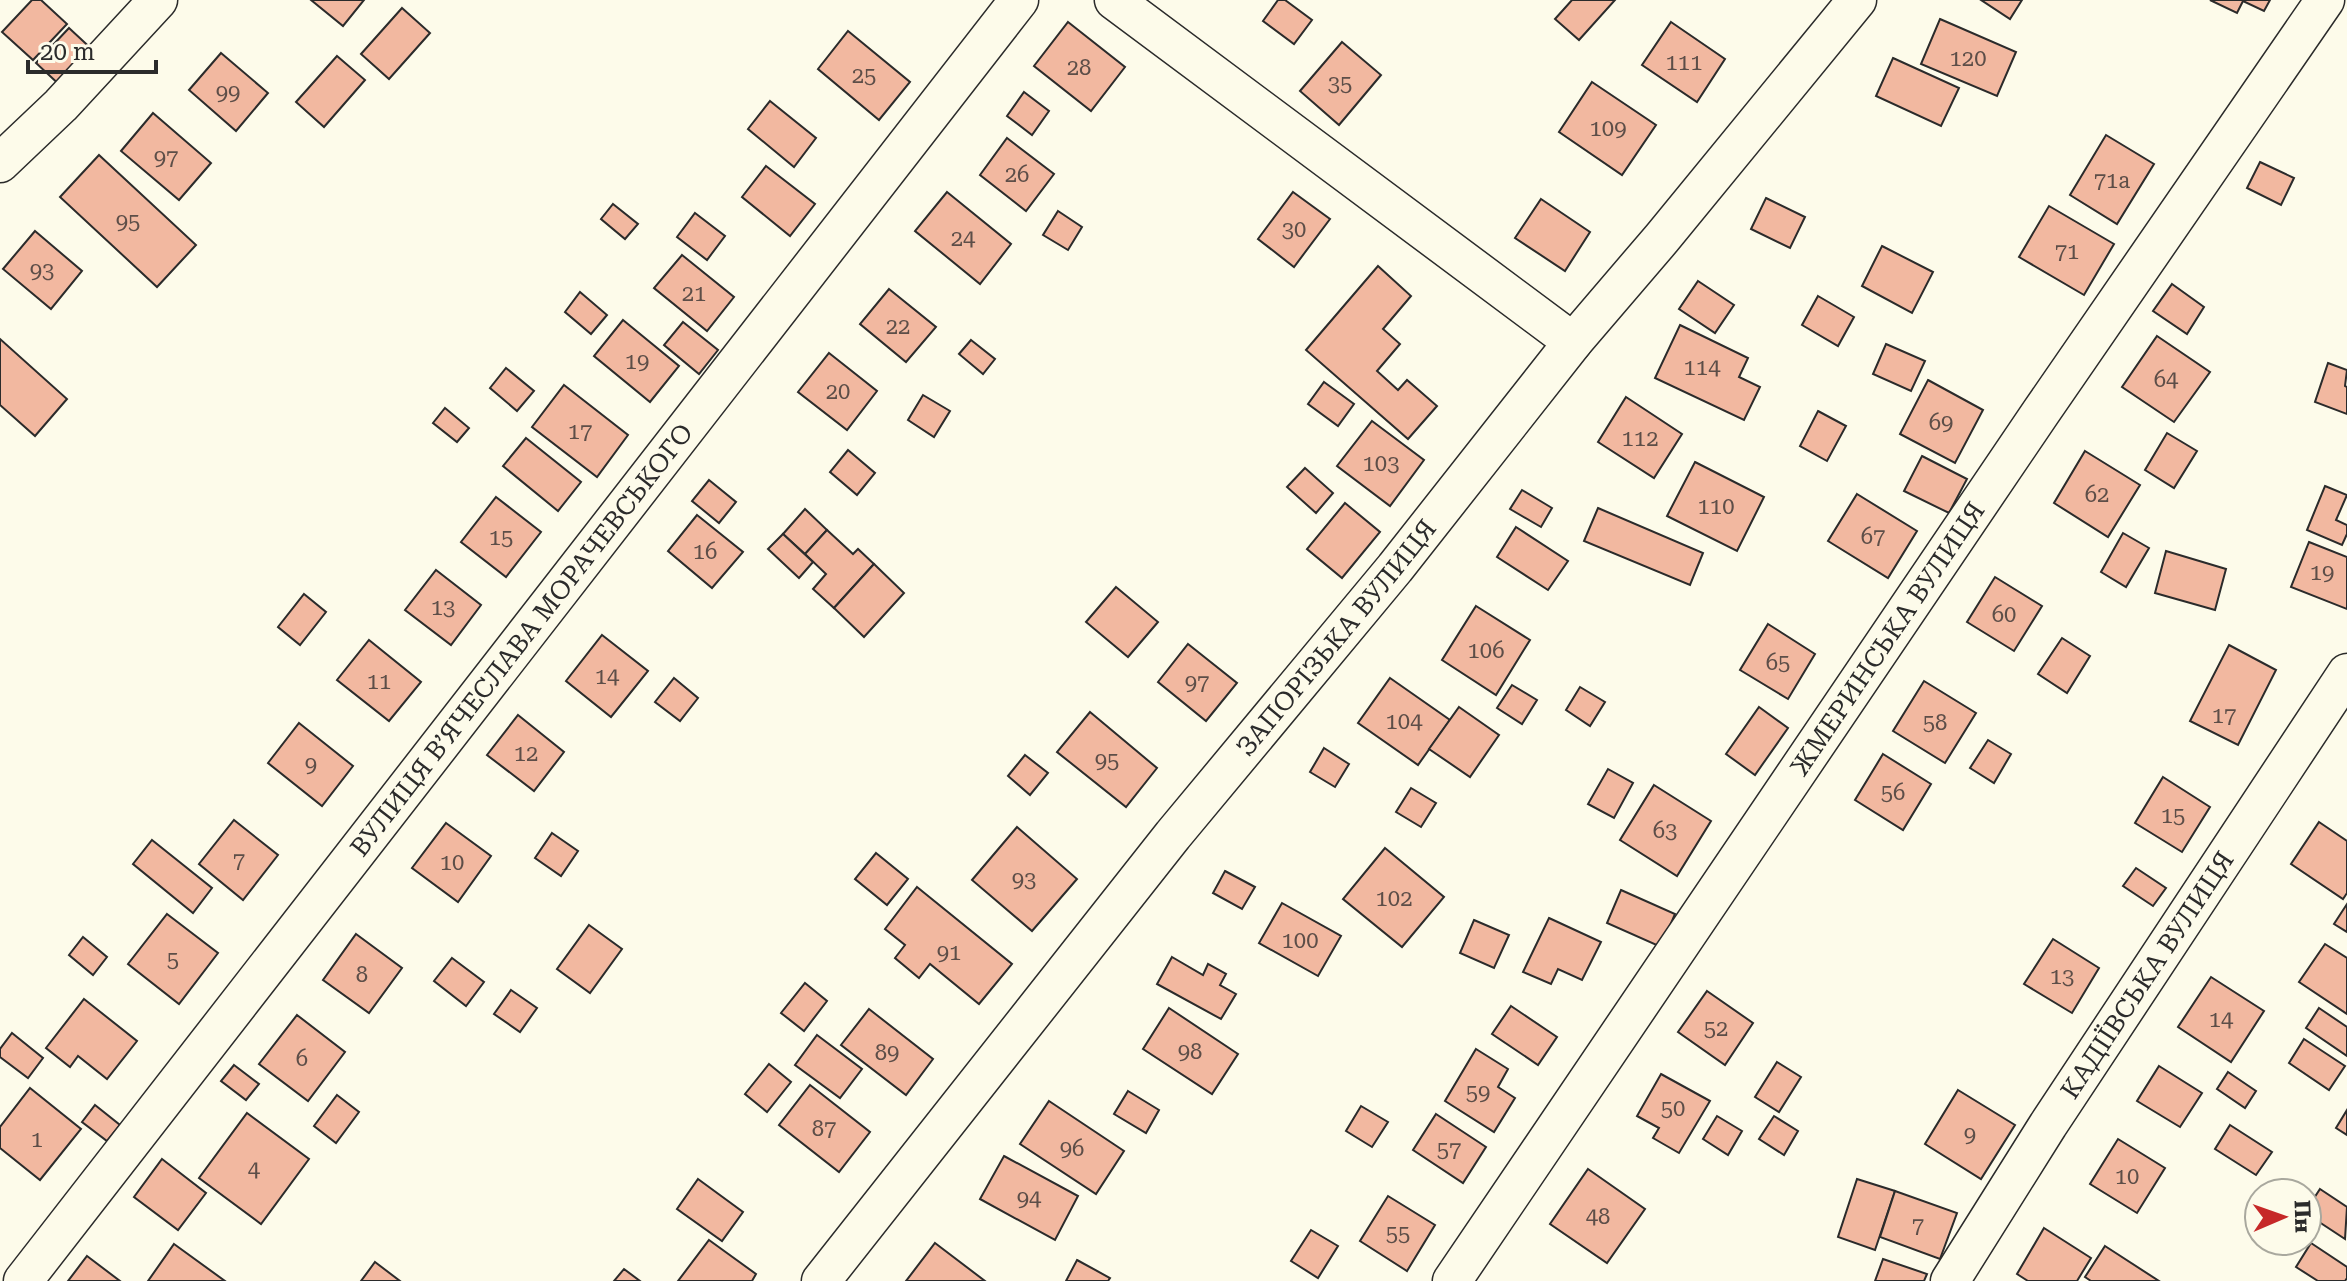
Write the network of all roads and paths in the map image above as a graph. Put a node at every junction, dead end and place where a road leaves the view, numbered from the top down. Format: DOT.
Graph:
graph roads {
  1 [pos="158,0"];
  2 [pos="1019,0"];
  3 [pos="1114,0"];
  4 [pos="1857,0"];
  5 [pos="2325,0"];
  6 [pos="0,163"];
  7 [pos="1573,342"];
  8 [pos="2347,673"];
  9 [pos="23,1281"];
  10 [pos="821,1281"];
  11 [pos="1452,1281"];
  12 [pos="1950,1281"];
  1 -- 6 [label="street"];
  2 -- 9 [label="street, ВУЛИЦЯ В’ЯЧЕСЛАВА МОРАЧЕВСЬКОГО"];
  3 -- 7 [label="street"];
  4 -- 7 [label="street, ЗАПОРІЗЬКА ВУЛИЦЯ"];
  5 -- 11 [label="street, ЖМЕРИНСЬКА ВУЛИЦЯ"];
  7 -- 10 [label="street, ЗАПОРІЗЬКА ВУЛИЦЯ"];
  8 -- 12 [label="street, КАДІЇВСЬКА ВУЛИЦЯ"];
}
